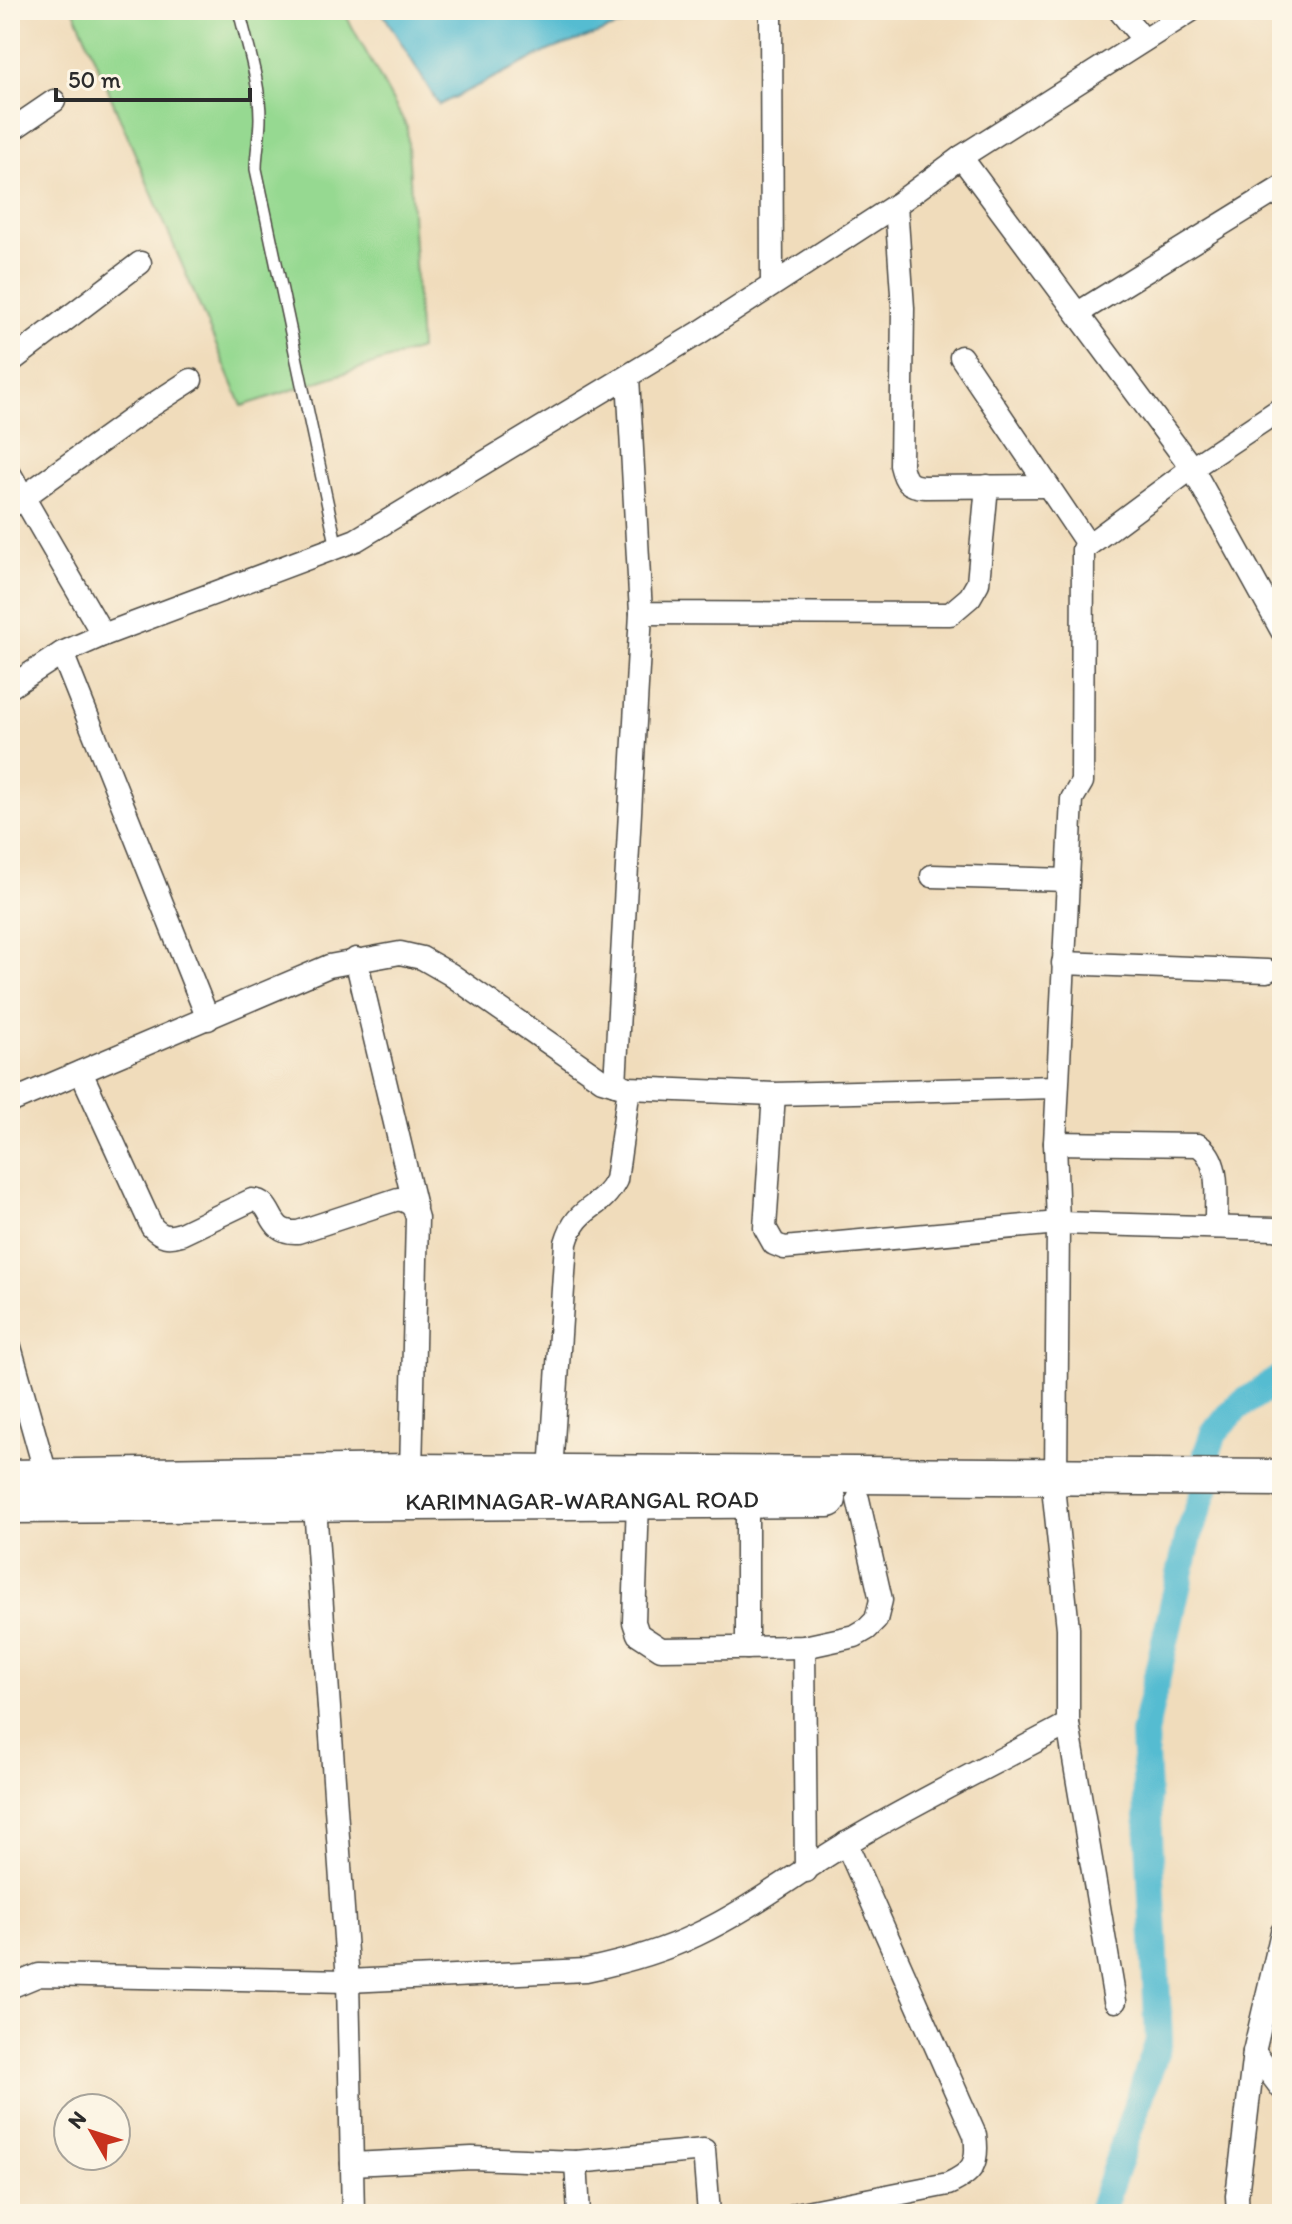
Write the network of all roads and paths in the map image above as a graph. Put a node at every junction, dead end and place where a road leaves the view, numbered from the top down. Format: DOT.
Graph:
graph roads {
  1 [pos="239,10"];
  2 [pos="771,10"];
  3 [pos="1119,10"];
  4 [pos="1192,10"];
  5 [pos="1144,40"];
  6 [pos="54,101"];
  7 [pos="10,131"];
  8 [pos="961,157"];
  9 [pos="1282,187"];
  10 [pos="896,205"];
  11 [pos="140,263"];
  12 [pos="772,284"];
  13 [pos="1078,313"];
  14 [pos="961,357"];
  15 [pos="10,362"];
  16 [pos="628,377"];
  17 [pos="191,380"];
  18 [pos="1282,408"];
  19 [pos="1192,468"];
  20 [pos="10,474"];
  21 [pos="987,486"];
  22 [pos="1048,486"];
  23 [pos="17,502"];
  24 [pos="1088,545"];
  25 [pos="337,548"];
  26 [pos="641,613"];
  27 [pos="1280,623"];
  28 [pos="103,635"];
  29 [pos="62,653"];
  30 [pos="10,687"];
  31 [pos="932,876"];
  32 [pos="1068,880"];
  33 [pos="356,959"];
  34 [pos="1063,963"];
  35 [pos="1267,971"];
  36 [pos="208,1019"];
  37 [pos="81,1072"];
  38 [pos="622,1086"];
  39 [pos="1057,1087"];
  40 [pos="774,1094"];
  41 [pos="10,1102"];
  42 [pos="1055,1143"];
  43 [pos="415,1207"];
  44 [pos="1058,1223"];
  45 [pos="1216,1227"];
  46 [pos="1282,1231"];
  47 [pos="10,1347"];
  48 [pos="411,1472"];
  49 [pos="551,1472"];
  50 [pos="10,1478"];
  51 [pos="47,1478"];
  52 [pos="1282,1478"];
  53 [pos="1154,1486"];
  54 [pos="1055,1487"];
  55 [pos="314,1488"];
  56 [pos="1282,1498"];
  57 [pos="858,1499"];
  58 [pos="638,1500"];
  59 [pos="747,1500"];
  60 [pos="10,1505"];
  61 [pos="804,1647"];
  62 [pos="747,1648"];
  63 [pos="1068,1724"];
  64 [pos="846,1843"];
  65 [pos="806,1871"];
  66 [pos="1282,1932"];
  67 [pos="348,1981"];
  68 [pos="10,1987"];
  69 [pos="1115,2001"];
  70 [pos="1254,2052"];
  71 [pos="1282,2089"];
  72 [pos="576,2162"];
  73 [pos="352,2164"];
  74 [pos="353,2214"];
  75 [pos="579,2214"];
  76 [pos="709,2214"];
  77 [pos="796,2214"];
  78 [pos="1238,2214"];
  1 -- 25 [label="lane"];
  2 -- 12 [label="street"];
  3 -- 5 [label="street"];
  4 -- 5 [label="street"];
  5 -- 8 [label="street"];
  6 -- 7 [label="street"];
  8 -- 10 [label="street"];
  8 -- 13 [label="street"];
  9 -- 13 [label="street"];
  10 -- 12 [label="street"];
  10 -- 21 [label="street"];
  11 -- 15 [label="street"];
  12 -- 16 [label="street"];
  13 -- 19 [label="street"];
  14 -- 22 [label="street"];
  16 -- 25 [label="street"];
  16 -- 26 [label="street"];
  17 -- 23 [label="street"];
  18 -- 19 [label="street"];
  19 -- 24 [label="street"];
  19 -- 27 [label="street"];
  20 -- 23 [label="street"];
  21 -- 22 [label="street"];
  21 -- 26 [label="street"];
  22 -- 24 [label="street"];
  23 -- 28 [label="street"];
  24 -- 32 [label="street"];
  25 -- 28 [label="street"];
  26 -- 38 [label="street"];
  28 -- 29 [label="street"];
  29 -- 30 [label="street"];
  29 -- 36 [label="street"];
  31 -- 32 [label="street"];
  32 -- 34 [label="street"];
  33 -- 36 [label="street"];
  33 -- 38 [label="street"];
  33 -- 43 [label="street"];
  34 -- 35 [label="street"];
  34 -- 39 [label="street"];
  36 -- 37 [label="street"];
  37 -- 41 [label="street"];
  37 -- 43 [label="street"];
  38 -- 40 [label="street"];
  38 -- 49 [label="street"];
  39 -- 40 [label="street"];
  39 -- 42 [label="street"];
  40 -- 44 [label="street"];
  42 -- 44 [label="street"];
  42 -- 45 [label="street"];
  43 -- 48 [label="street"];
  44 -- 45 [label="street"];
  44 -- 54 [label="street"];
  45 -- 46 [label="street"];
  47 -- 51 [label="street"];
  48 -- 49 [label="highway, KARIMNAGAR-WARANGAL ROAD"];
  48 -- 55 [label="highway, KARIMNAGAR-WARANGAL ROAD"];
  49 -- 54 [label="highway, KARIMNAGAR-WARANGAL ROAD"];
  50 -- 51 [label="highway, KARIMNAGAR-WARANGAL ROAD"];
  51 -- 55 [label="highway, KARIMNAGAR-WARANGAL ROAD"];
  52 -- 53 [label="highway"];
  53 -- 54 [label="highway, KARIMNAGAR-WARANGAL ROAD"];
  53 -- 56 [label="highway"];
  54 -- 57 [label="highway, KARIMNAGAR-WARANGAL ROAD"];
  54 -- 63 [label="street"];
  55 -- 58 [label="highway, KARIMNAGAR-WARANGAL ROAD"];
  55 -- 60 [label="highway, KARIMNAGAR-WARANGAL ROAD"];
  55 -- 67 [label="street"];
  57 -- 59 [label="highway, KARIMNAGAR-WARANGAL ROAD"];
  57 -- 61 [label="street"];
  58 -- 59 [label="highway, KARIMNAGAR-WARANGAL ROAD"];
  58 -- 62 [label="street"];
  59 -- 62 [label="street"];
  61 -- 62 [label="street"];
  61 -- 65 [label="street"];
  63 -- 64 [label="street"];
  63 -- 69 [label="street"];
  64 -- 65 [label="street"];
  64 -- 77 [label="street"];
  65 -- 67 [label="street"];
  66 -- 70 [label="street"];
  67 -- 68 [label="street"];
  67 -- 73 [label="street"];
  70 -- 71 [label="street"];
  70 -- 78 [label="street"];
  72 -- 73 [label="street"];
  72 -- 75 [label="street"];
  72 -- 76 [label="street"];
  73 -- 74 [label="street"];
}
